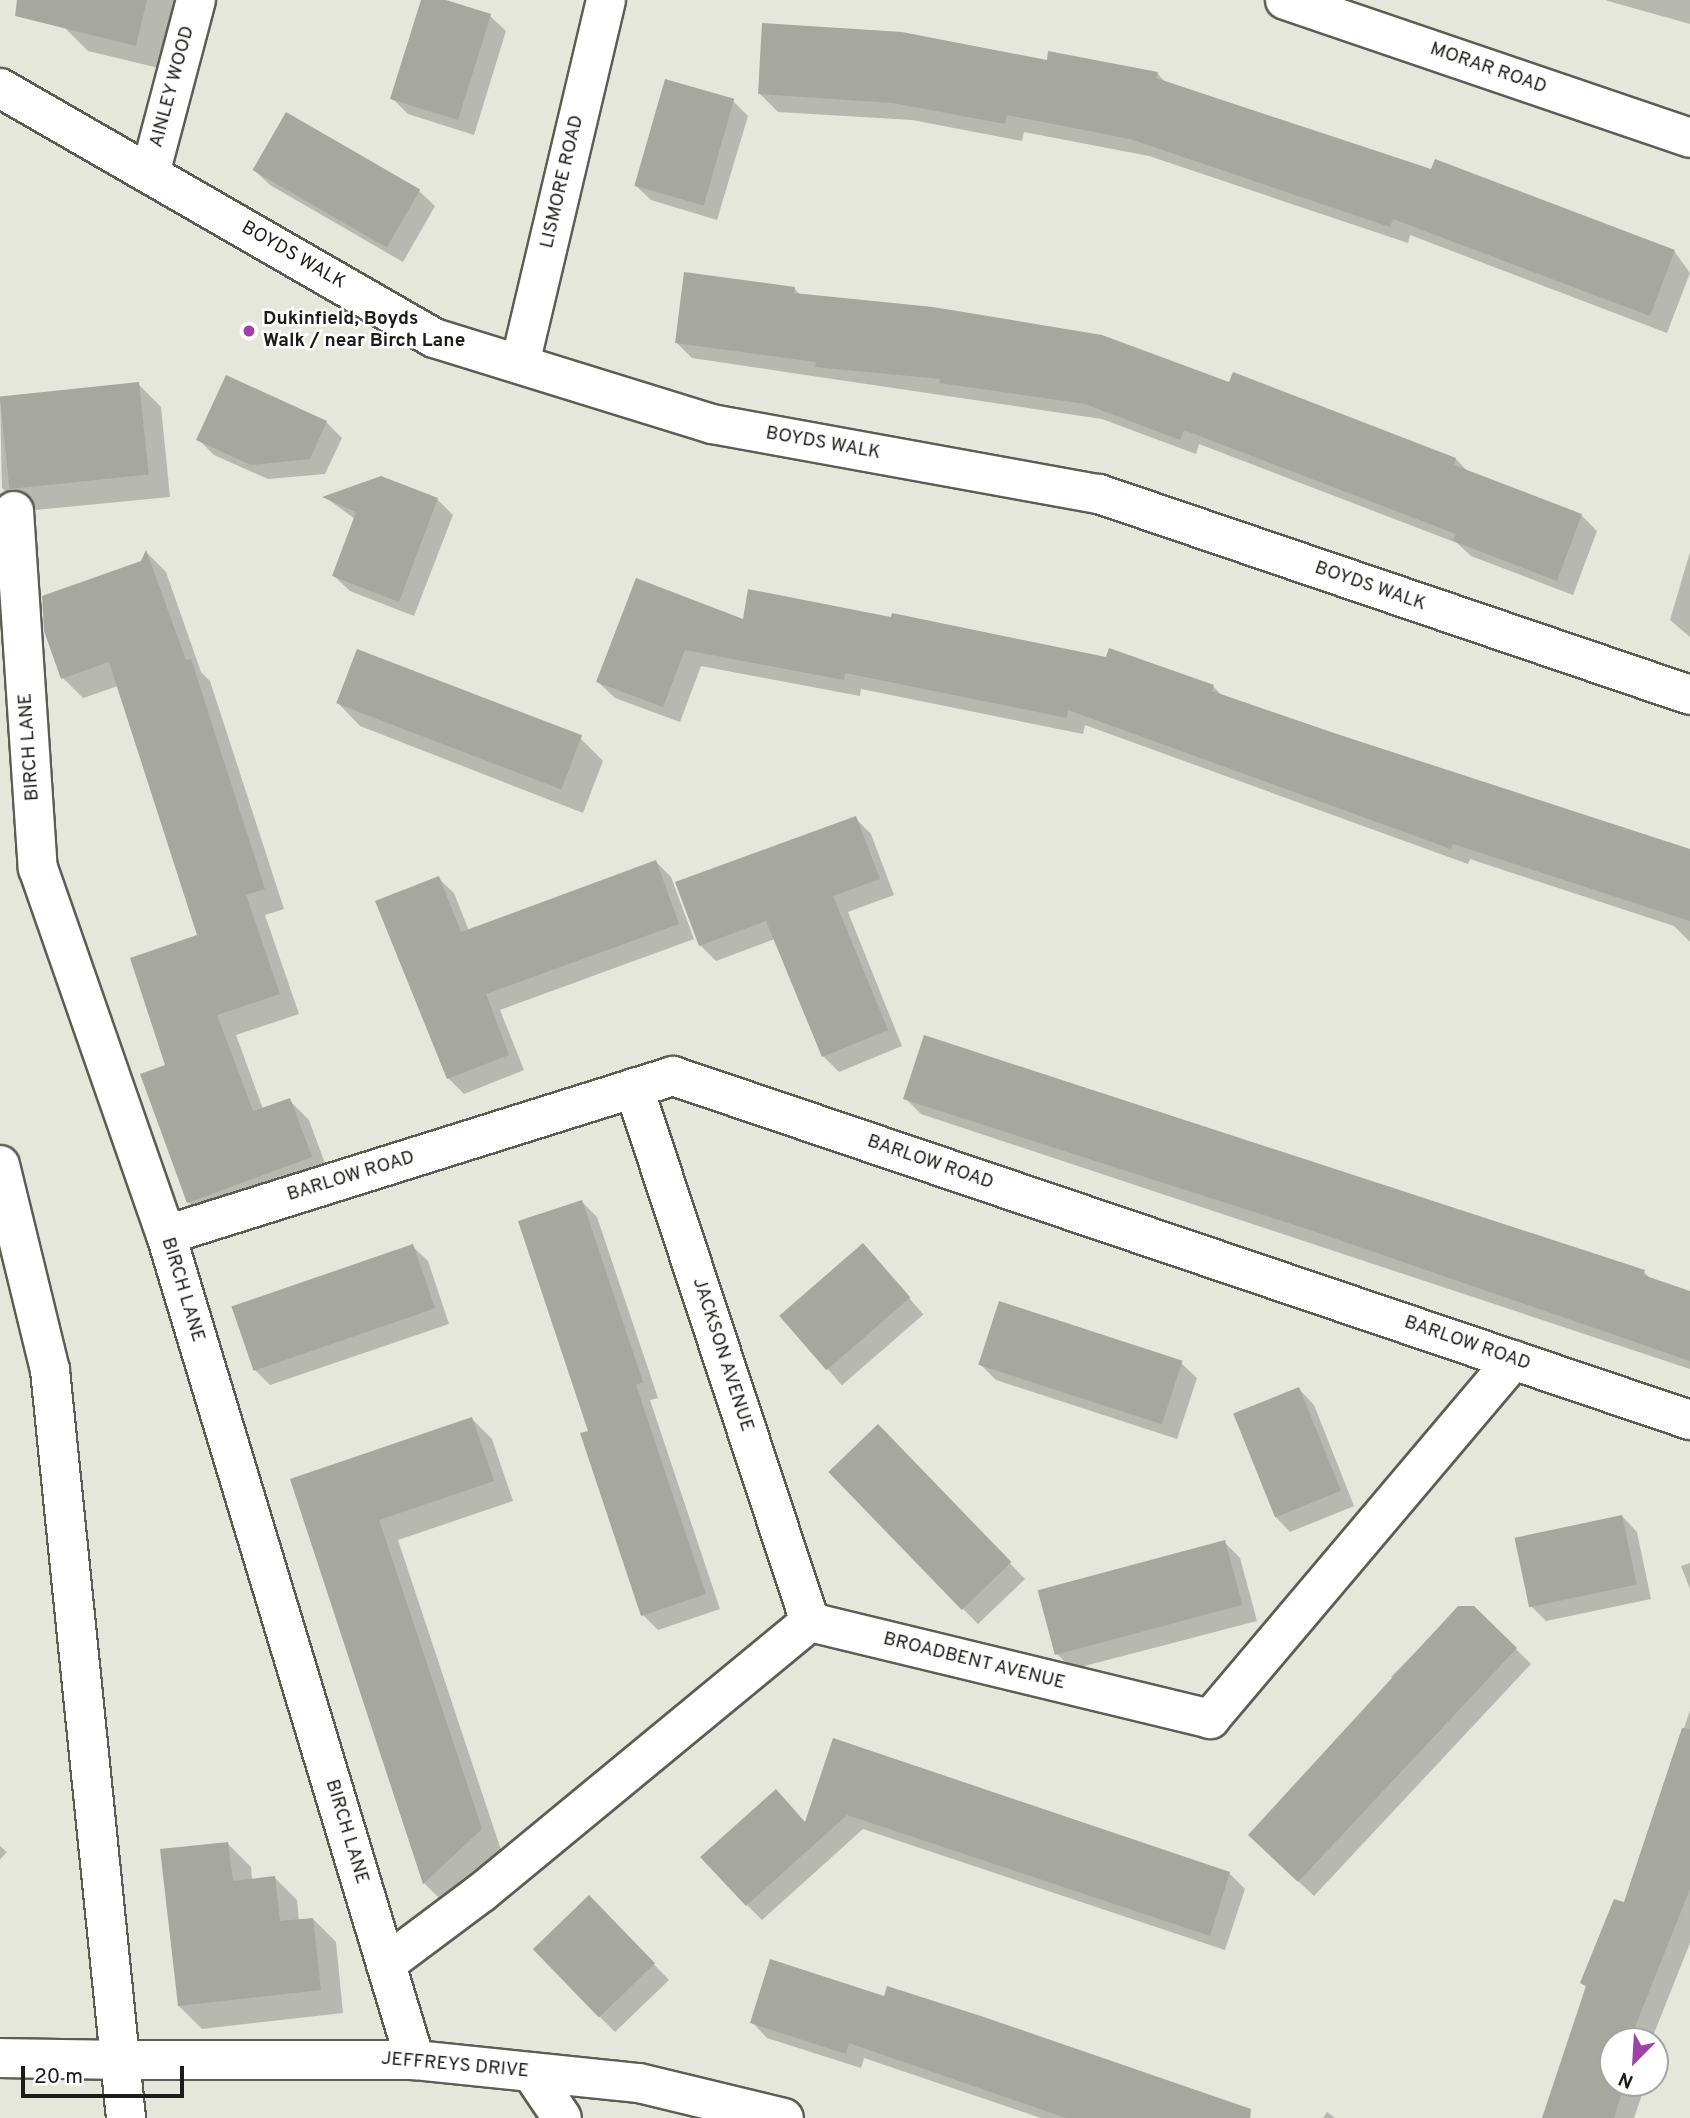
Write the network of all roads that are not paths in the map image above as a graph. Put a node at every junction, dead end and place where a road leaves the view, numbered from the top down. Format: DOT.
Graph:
graph roads {
  1 [pos="196,0"];
  2 [pos="606,0"];
  3 [pos="1285,0"];
  4 [pos="0,88"];
  5 [pos="1690,138"];
  6 [pos="150,174"];
  7 [pos="520,364"];
  8 [pos="14,510"];
  9 [pos="1690,695"];
  10 [pos="634,1088"];
  11 [pos="0,1165"];
  12 [pos="166,1235"];
  13 [pos="1513,1360"];
  14 [pos="1690,1420"];
  15 [pos="810,1622"];
  16 [pos="386,1964"];
  17 [pos="0,2058"];
  18 [pos="122,2060"];
  19 [pos="415,2060"];
  20 [pos="531,2072"];
  21 [pos="126,2118"];
  22 [pos="562,2118"];
  23 [pos="784,2118"];
  1 -- 6 [label="street, AINLEY WOOD"];
  2 -- 7 [label="street, LISMORE ROAD"];
  3 -- 5 [label="street, MORAR ROAD"];
  4 -- 6 [label="street, BOYDS WALK"];
  6 -- 7 [label="street, BOYDS WALK"];
  7 -- 9 [label="street, BOYDS WALK"];
  8 -- 12 [label="street, BIRCH LANE"];
  10 -- 12 [label="street, BARLOW ROAD"];
  10 -- 13 [label="street, BARLOW ROAD"];
  10 -- 15 [label="street, JACKSON AVENUE"];
  11 -- 18 [label="street"];
  12 -- 16 [label="street, BIRCH LANE"];
  13 -- 14 [label="street, BARLOW ROAD"];
  13 -- 15 [label="street, BROADBENT AVENUE"];
  15 -- 16 [label="street"];
  16 -- 19 [label="street, BIRCH LANE"];
  17 -- 18 [label="street, JEFFREYS DRIVE"];
  18 -- 19 [label="street, JEFFREYS DRIVE"];
  18 -- 21 [label="street"];
  19 -- 20 [label="street, JEFFREYS DRIVE"];
  20 -- 22 [label="street"];
  20 -- 23 [label="street, JEFFREYS DRIVE"];
}
